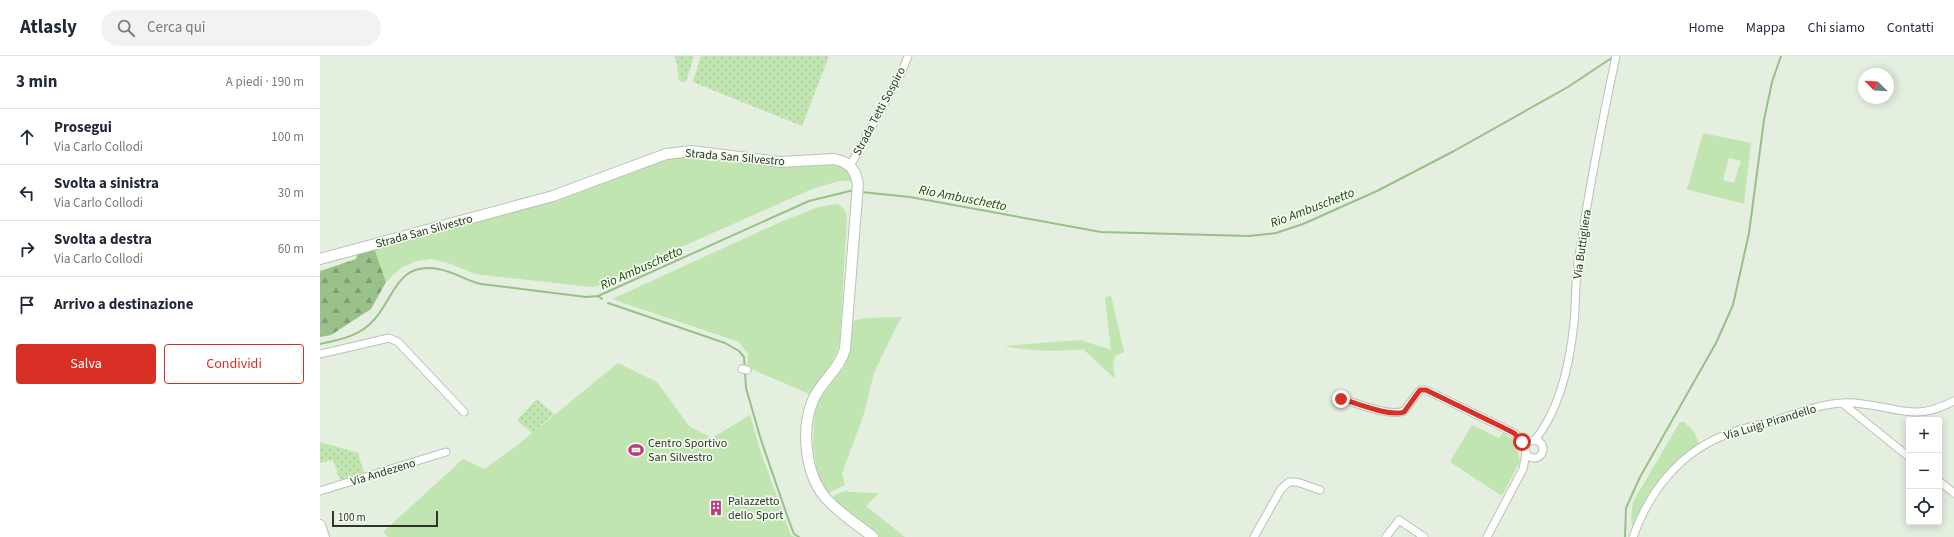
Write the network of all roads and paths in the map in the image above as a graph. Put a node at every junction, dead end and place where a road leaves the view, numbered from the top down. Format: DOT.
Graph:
graph roads {
  1 [pos="908,56"];
  2 [pos="1616,56"];
  3 [pos="850,166"];
  4 [pos="320,259"];
  5 [pos="320,354"];
  6 [pos="1341,399"];
  7 [pos="1954,401"];
  8 [pos="1842,403"];
  9 [pos="464,412"];
  10 [pos="1538,442"];
  11 [pos="1526,444"];
  12 [pos="446,452"];
  13 [pos="1526,454"];
  14 [pos="1906,455"];
  15 [pos="1533,459"];
  16 [pos="1523,469"];
  17 [pos="1942,483"];
  18 [pos="1320,490"];
  19 [pos="320,491"];
  20 [pos="1954,493"];
  21 [pos="873,537"];
  22 [pos="1254,537"];
  23 [pos="1386,537"];
  24 [pos="1424,537"];
  25 [pos="1487,537"];
  26 [pos="1633,537"];
  1 -- 3 [label="street, Strada Tetti Sospiro"];
  2 -- 10 [label="street, Via Buttigliera"];
  3 -- 4 [label="street, Strada San Silvestro"];
  3 -- 21 [label="street"];
  5 -- 9 [label="street"];
  6 -- 11 [label="street"];
  7 -- 8 [label="street, Via Luigi Pirandello"];
  8 -- 14 [label="street"];
  8 -- 26 [label="street, Via Luigi Pirandello"];
  10 -- 11 [label="street"];
  10 -- 15 [label="street"];
  11 -- 13 [label="street"];
  12 -- 19 [label="street, Via Andezeno"];
  13 -- 15 [label="street"];
  13 -- 16 [label="street"];
  15 -- 16 [label="street"];
  16 -- 25 [label="street"];
  17 -- 20 [label="street"];
  18 -- 22 [label="street"];
  23 -- 24 [label="street"];
}
